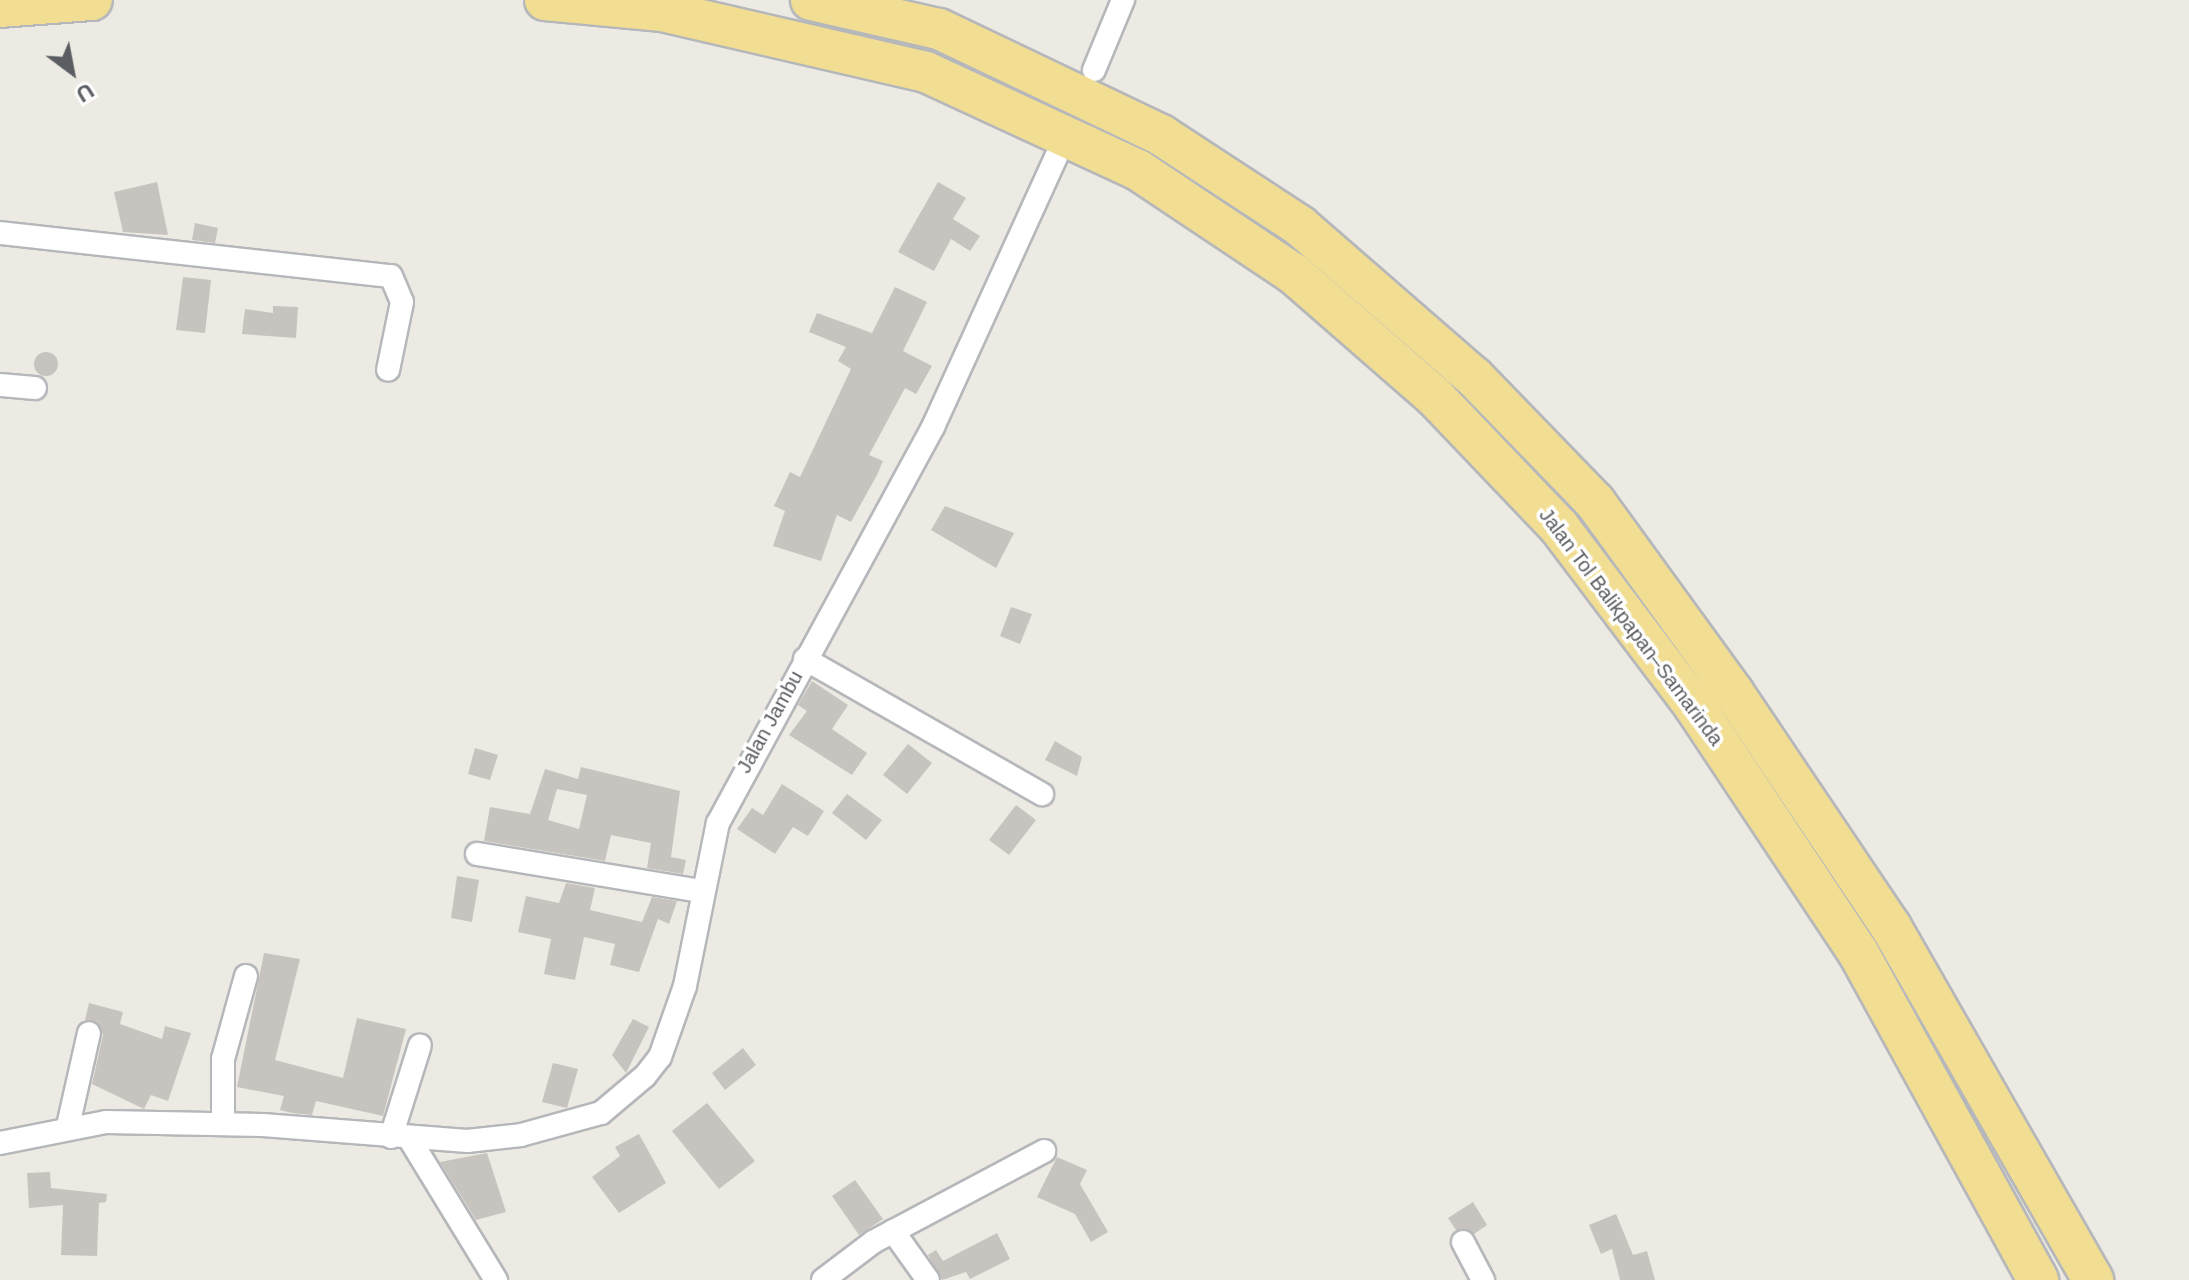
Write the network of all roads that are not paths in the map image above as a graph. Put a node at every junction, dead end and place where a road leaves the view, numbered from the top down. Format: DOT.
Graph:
graph roads {
  1 [pos="92,0"];
  2 [pos="545,0"];
  3 [pos="811,0"];
  4 [pos="1123,0"];
  5 [pos="0,4"];
  6 [pos="1094,70"];
  7 [pos="1056,157"];
  8 [pos="0,233"];
  9 [pos="388,370"];
  10 [pos="0,385"];
  11 [pos="35,388"];
  12 [pos="805,659"];
  13 [pos="1042,794"];
  14 [pos="477,854"];
  15 [pos="701,891"];
  16 [pos="246,976"];
  17 [pos="89,1033"];
  18 [pos="420,1045"];
  19 [pos="223,1123"];
  20 [pos="68,1126"];
  21 [pos="400,1138"];
  22 [pos="0,1143"];
  23 [pos="1044,1151"];
  24 [pos="893,1231"];
  25 [pos="1463,1242"];
  26 [pos="496,1280"];
  27 [pos="823,1280"];
  28 [pos="928,1280"];
  29 [pos="1483,1280"];
  30 [pos="2038,1280"];
  31 [pos="2093,1280"];
  1 -- 5 [label="highway"];
  2 -- 30 [label="highway, Jalan Tol Balikpapan–Samarinda"];
  3 -- 31 [label="highway, Jalan Tol Balikpapan–Samarinda"];
  4 -- 6 [label="street"];
  7 -- 12 [label="street, Jalan Jambu"];
  8 -- 9 [label="street"];
  10 -- 11 [label="street"];
  12 -- 13 [label="street"];
  12 -- 15 [label="street, Jalan Jambu"];
  14 -- 15 [label="street"];
  15 -- 21 [label="street, Jalan Jambu"];
  16 -- 19 [label="street"];
  17 -- 20 [label="street"];
  18 -- 21 [label="street"];
  19 -- 20 [label="street, Jalan Jambu"];
  19 -- 21 [label="street, Jalan Jambu"];
  20 -- 22 [label="street, Jalan Jambu"];
  21 -- 26 [label="street"];
  23 -- 24 [label="street"];
  24 -- 27 [label="street"];
  24 -- 28 [label="street"];
  25 -- 29 [label="street"];
}
